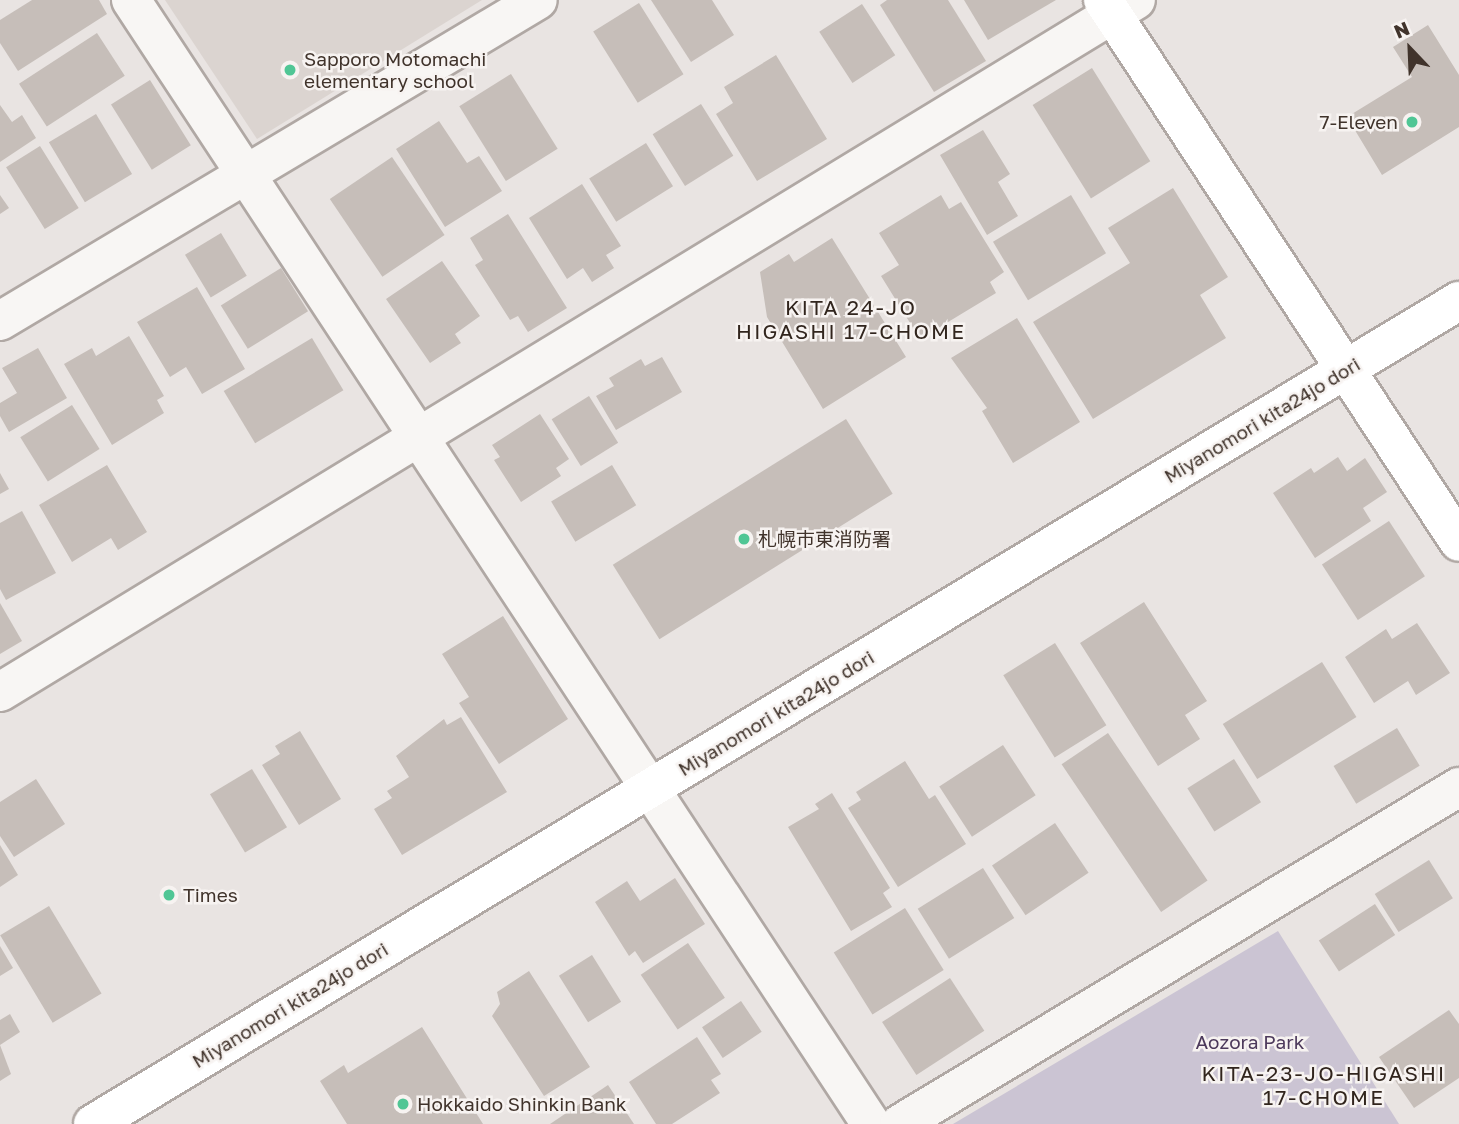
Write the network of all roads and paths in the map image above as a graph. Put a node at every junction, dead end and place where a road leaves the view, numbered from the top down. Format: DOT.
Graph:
graph roads {
  1 [pos="131,0"];
  2 [pos="538,0"];
  3 [pos="1117,5"];
  4 [pos="246,176"];
  5 [pos="1459,300"];
  6 [pos="0,321"];
  7 [pos="1345,369"];
  8 [pos="418,440"];
  9 [pos="1459,542"];
  10 [pos="0,692"];
  11 [pos="653,787"];
  12 [pos="1459,788"];
  13 [pos="93,1124"];
  14 [pos="871,1124"];
  15 [pos="900,1124"];
  1 -- 4 [label="street"];
  2 -- 4 [label="street"];
  3 -- 7 [label="street"];
  3 -- 8 [label="street"];
  4 -- 6 [label="street"];
  4 -- 8 [label="street"];
  5 -- 7 [label="street, Miyanomori kita24jo dori"];
  7 -- 9 [label="street"];
  7 -- 11 [label="street, Miyanomori kita24jo dori"];
  8 -- 10 [label="street"];
  8 -- 11 [label="street"];
  11 -- 13 [label="street, Miyanomori kita24jo dori"];
  11 -- 14 [label="street"];
  12 -- 15 [label="street"];
}
